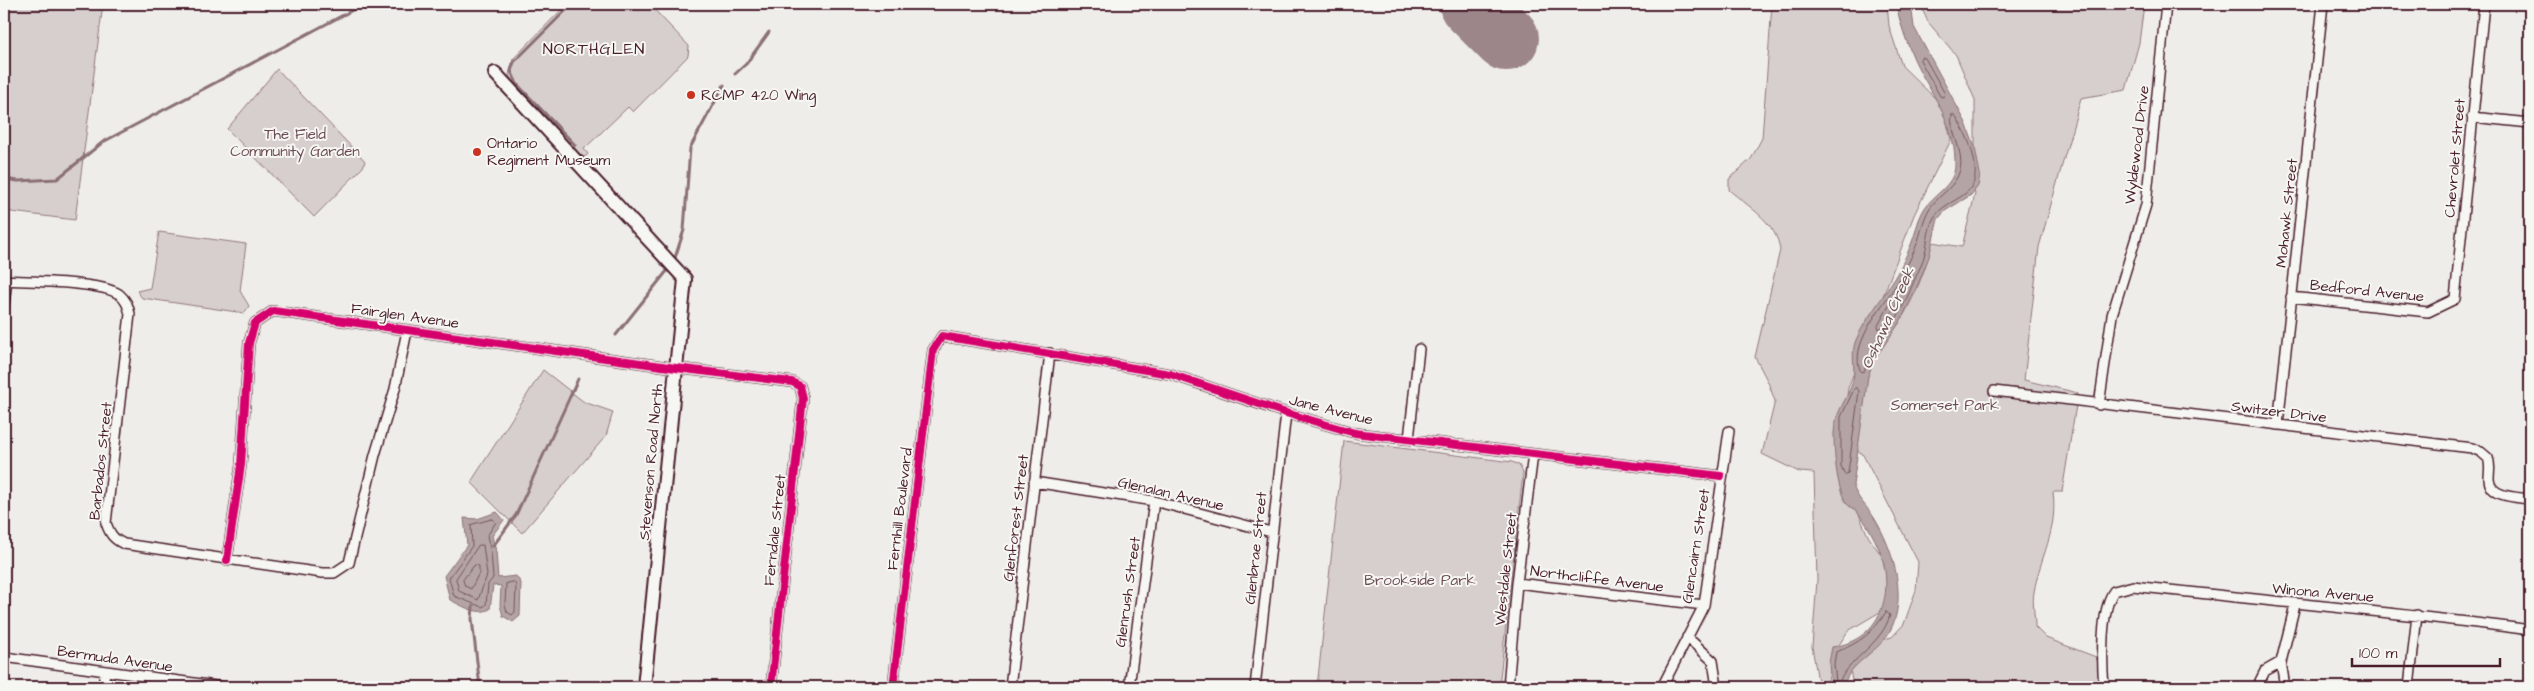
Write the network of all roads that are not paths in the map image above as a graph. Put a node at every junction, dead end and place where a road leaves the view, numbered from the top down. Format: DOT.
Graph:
graph roads {
  1 [pos="2166,4"];
  2 [pos="2324,4"];
  3 [pos="2484,4"];
  4 [pos="495,73"];
  5 [pos="2472,117"];
  6 [pos="2530,123"];
  7 [pos="5,280"];
  8 [pos="2291,297"];
  9 [pos="4,304"];
  10 [pos="2440,306"];
  11 [pos="407,331"];
  12 [pos="942,336"];
  13 [pos="1419,349"];
  14 [pos="1050,353"];
  15 [pos="676,368"];
  16 [pos="792,382"];
  17 [pos="1994,392"];
  18 [pos="2099,405"];
  19 [pos="1286,413"];
  20 [pos="2278,425"];
  21 [pos="1729,431"];
  22 [pos="1409,439"];
  23 [pos="1532,454"];
  24 [pos="1721,476"];
  25 [pos="1034,482"];
  26 [pos="2530,499"];
  27 [pos="1154,501"];
  28 [pos="1272,532"];
  29 [pos="227,560"];
  30 [pos="1517,583"];
  31 [pos="1704,605"];
  32 [pos="2295,605"];
  33 [pos="2416,615"];
  34 [pos="2530,630"];
  35 [pos="1687,637"];
  36 [pos="4,657"];
  37 [pos="2282,662"];
  38 [pos="105,671"];
  39 [pos="103,687"];
  40 [pos="223,687"];
  41 [pos="644,687"];
  42 [pos="771,687"];
  43 [pos="893,687"];
  44 [pos="1010,687"];
  45 [pos="1129,687"];
  46 [pos="1255,687"];
  47 [pos="1508,687"];
  48 [pos="1662,687"];
  49 [pos="1717,687"];
  50 [pos="2104,687"];
  51 [pos="2261,687"];
  52 [pos="2285,687"];
  53 [pos="2409,687"];
  1 -- 18 [label="street, Wyldewood Drive"];
  2 -- 8 [label="street, Mohawk Street"];
  3 -- 5 [label="street, Chevrolet Street"];
  4 -- 15 [label="street, Stevenson Road North"];
  5 -- 6 [label="street"];
  5 -- 10 [label="street, Chevrolet Street"];
  7 -- 9 [label="street"];
  7 -- 29 [label="street, Barbados Street"];
  8 -- 10 [label="street, Bedford Avenue"];
  8 -- 20 [label="street, Mohawk Street"];
  11 -- 15 [label="street, Fairglen Avenue"];
  11 -- 29 [label="street, Barbados Street"];
  11 -- 29 [label="street, Fairglen Avenue"];
  12 -- 14 [label="street, Jane Avenue"];
  12 -- 43 [label="street, Fernhill Boulevard"];
  13 -- 22 [label="street"];
  14 -- 19 [label="street, Jane Avenue"];
  14 -- 25 [label="street, Glenforest Street"];
  15 -- 16 [label="street, Fairglen Avenue"];
  15 -- 41 [label="street, Stevenson Road North"];
  16 -- 42 [label="street, Ferndale Street"];
  17 -- 18 [label="street, Switzer Drive"];
  18 -- 20 [label="street, Switzer Drive"];
  19 -- 22 [label="street, Jane Avenue"];
  19 -- 28 [label="street, Glenbrae Street"];
  20 -- 26 [label="street, Switzer Drive"];
  21 -- 24 [label="street, Glencairn Street"];
  22 -- 23 [label="street, Jane Avenue"];
  23 -- 24 [label="street, Jane Avenue"];
  23 -- 30 [label="street, Westdale Street"];
  24 -- 31 [label="street, Glencairn Street"];
  25 -- 27 [label="street, Glenalan Avenue"];
  25 -- 44 [label="street, Glenforest Street"];
  27 -- 28 [label="street, Glenalan Avenue"];
  27 -- 45 [label="street, Glenrush Street"];
  28 -- 46 [label="street, Glenbrae Street"];
  30 -- 31 [label="street, Northcliffe Avenue"];
  30 -- 47 [label="street, Westdale Street"];
  31 -- 35 [label="street, Glencairn Street"];
  32 -- 33 [label="street, Winona Avenue"];
  32 -- 37 [label="street"];
  32 -- 50 [label="street, Winona Avenue"];
  33 -- 34 [label="street, Winona Avenue"];
  33 -- 53 [label="street"];
  35 -- 48 [label="street, Glencairn Street"];
  35 -- 49 [label="street"];
  36 -- 38 [label="street, Bermuda Avenue"];
  37 -- 51 [label="street"];
  37 -- 52 [label="street"];
  38 -- 39 [label="street"];
  38 -- 40 [label="street, Bermuda Avenue"];
}
